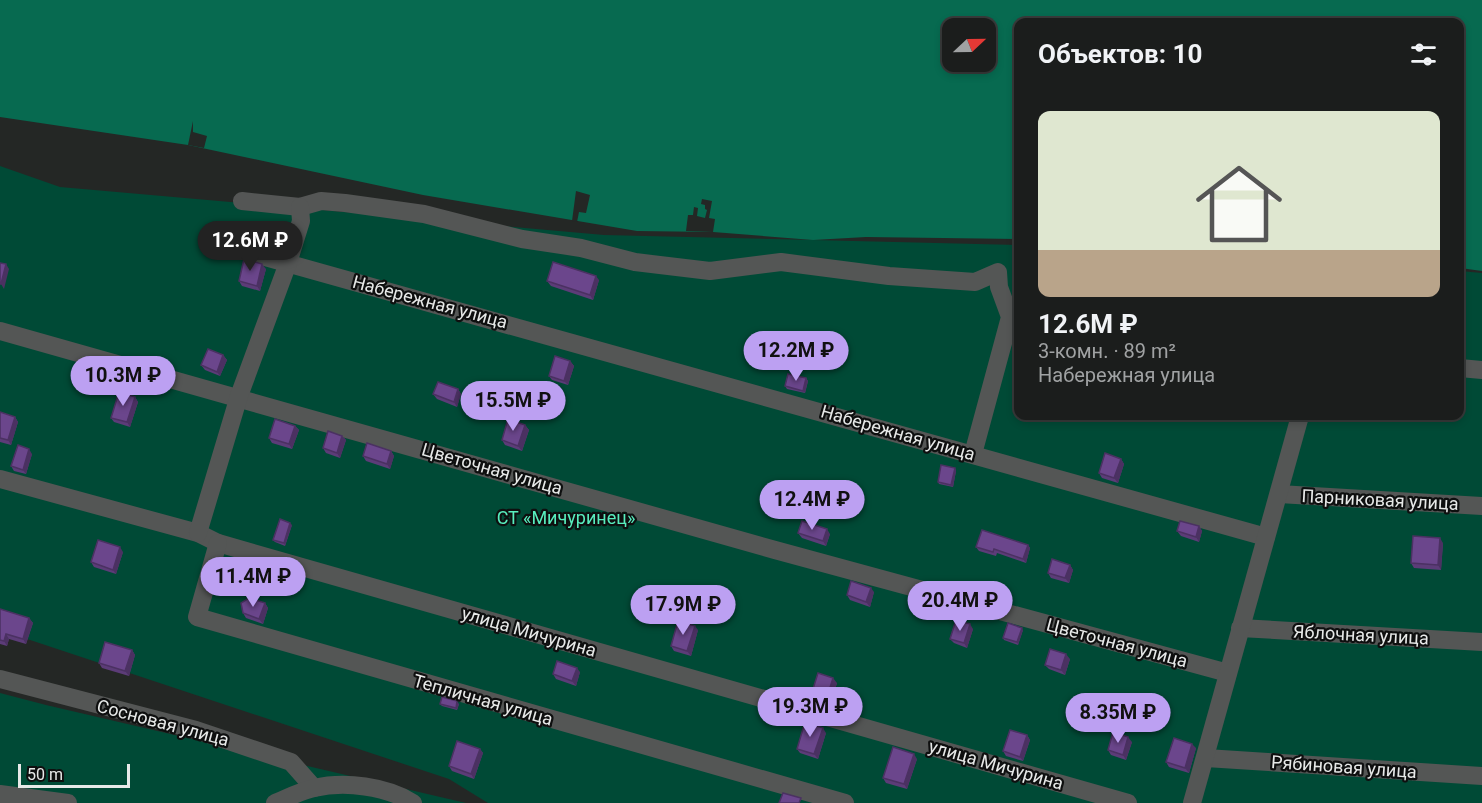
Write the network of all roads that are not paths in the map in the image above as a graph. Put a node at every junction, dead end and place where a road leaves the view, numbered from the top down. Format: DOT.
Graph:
graph roads {
  1 [pos="242,201"];
  2 [pos="300,207"];
  3 [pos="222,245"];
  4 [pos="288,263"];
  5 [pos="1014,319"];
  6 [pos="0,331"];
  7 [pos="1464,368"];
  8 [pos="1482,370"];
  9 [pos="239,396"];
  10 [pos="1299,420"];
  11 [pos="973,454"];
  12 [pos="0,479"];
  13 [pos="1279,494"];
  14 [pos="1482,506"];
  15 [pos="198,533"];
  16 [pos="1266,537"];
  17 [pos="218,543"];
  18 [pos="1240,628"];
  19 [pos="1482,642"];
  20 [pos="1228,673"];
  21 [pos="0,679"];
  22 [pos="1206,758"];
  23 [pos="1482,776"];
  24 [pos="314,788"];
  25 [pos="0,794"];
  26 [pos="68,803"];
  27 [pos="275,803"];
  28 [pos="413,803"];
  29 [pos="845,803"];
  30 [pos="1128,803"];
  31 [pos="1192,803"];
  1 -- 2 [label="street"];
  2 -- 4 [label="street"];
  2 -- 5 [label="street"];
  3 -- 4 [label="street, Набережная улица"];
  4 -- 9 [label="street"];
  4 -- 11 [label="street, Набережная улица"];
  5 -- 11 [label="street"];
  6 -- 9 [label="street, Цветочная улица"];
  7 -- 8 [label="street"];
  9 -- 15 [label="street"];
  9 -- 20 [label="street, Цветочная улица"];
  10 -- 13 [label="street"];
  11 -- 16 [label="street, Набережная улица"];
  12 -- 15 [label="street, улица Мичурина"];
  13 -- 14 [label="street, Парниковая улица"];
  13 -- 16 [label="street"];
  15 -- 17 [label="street, улица Мичурина"];
  16 -- 18 [label="street"];
  17 -- 29 [label="street, Тепличная улица"];
  17 -- 30 [label="street, улица Мичурина"];
  18 -- 19 [label="street, Яблочная улица"];
  18 -- 20 [label="street"];
  20 -- 22 [label="street"];
  21 -- 24 [label="street, Сосновая улица"];
  22 -- 23 [label="street, Рябиновая улица"];
  22 -- 31 [label="street"];
  24 -- 27 [label="street"];
  24 -- 28 [label="street"];
  25 -- 26 [label="street"];
}
